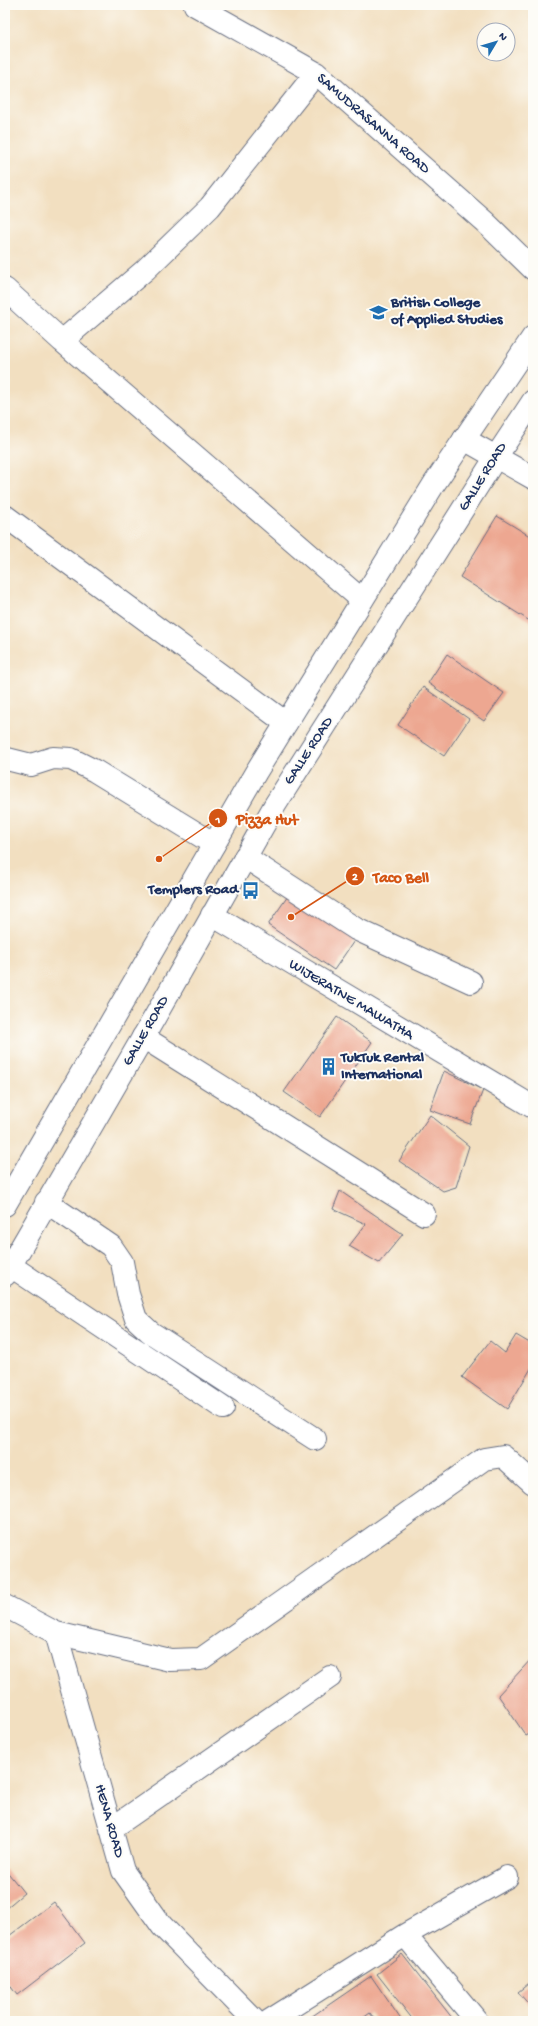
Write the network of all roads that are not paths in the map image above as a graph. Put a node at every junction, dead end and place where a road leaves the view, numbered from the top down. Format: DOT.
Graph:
graph roads {
  1 [pos="194,5"];
  2 [pos="316,73"];
  3 [pos="533,269"];
  4 [pos="5,289"];
  5 [pos="533,337"];
  6 [pos="62,341"];
  7 [pos="533,401"];
  8 [pos="464,439"];
  9 [pos="496,457"];
  10 [pos="533,478"];
  11 [pos="5,516"];
  12 [pos="362,600"];
  13 [pos="286,723"];
  14 [pos="7,759"];
  15 [pos="214,844"];
  16 [pos="245,857"];
  17 [pos="212,915"];
  18 [pos="470,982"];
  19 [pos="143,1037"];
  20 [pos="533,1107"];
  21 [pos="46,1202"];
  22 [pos="5,1205"];
  23 [pos="424,1214"];
  24 [pos="8,1271"];
  25 [pos="223,1408"];
  26 [pos="315,1438"];
  27 [pos="533,1483"];
  28 [pos="5,1606"];
  29 [pos="56,1634"];
  30 [pos="330,1677"];
  31 [pos="111,1829"];
  32 [pos="507,1877"];
  33 [pos="405,1935"];
  34 [pos="255,2021"];
  35 [pos="269,2021"];
  36 [pos="477,2021"];
  1 -- 2 [label="main road, SAMUDRASANNA ROAD"];
  2 -- 3 [label="main road, SAMUDRASANNA ROAD"];
  2 -- 6 [label="main road"];
  4 -- 6 [label="main road"];
  5 -- 8 [label="main road"];
  6 -- 12 [label="main road"];
  7 -- 9 [label="main road, GALLE ROAD"];
  8 -- 9 [label="main road"];
  8 -- 12 [label="main road"];
  9 -- 10 [label="main road"];
  9 -- 16 [label="main road, GALLE ROAD"];
  11 -- 13 [label="main road"];
  12 -- 13 [label="main road"];
  13 -- 15 [label="main road"];
  14 -- 15 [label="main road"];
  15 -- 22 [label="main road"];
  16 -- 17 [label="main road, GALLE ROAD"];
  16 -- 18 [label="main road"];
  17 -- 19 [label="main road, GALLE ROAD"];
  17 -- 20 [label="main road, WIJERATNE MAWATHA"];
  19 -- 21 [label="main road, GALLE ROAD"];
  19 -- 23 [label="main road"];
  21 -- 24 [label="main road, GALLE ROAD"];
  21 -- 26 [label="main road"];
  24 -- 25 [label="main road"];
  27 -- 29 [label="main road"];
  28 -- 29 [label="main road"];
  29 -- 31 [label="main road, HENA ROAD"];
  30 -- 31 [label="main road"];
  31 -- 34 [label="main road, HENA ROAD"];
  32 -- 33 [label="main road"];
  33 -- 35 [label="main road"];
  33 -- 36 [label="main road"];
}
